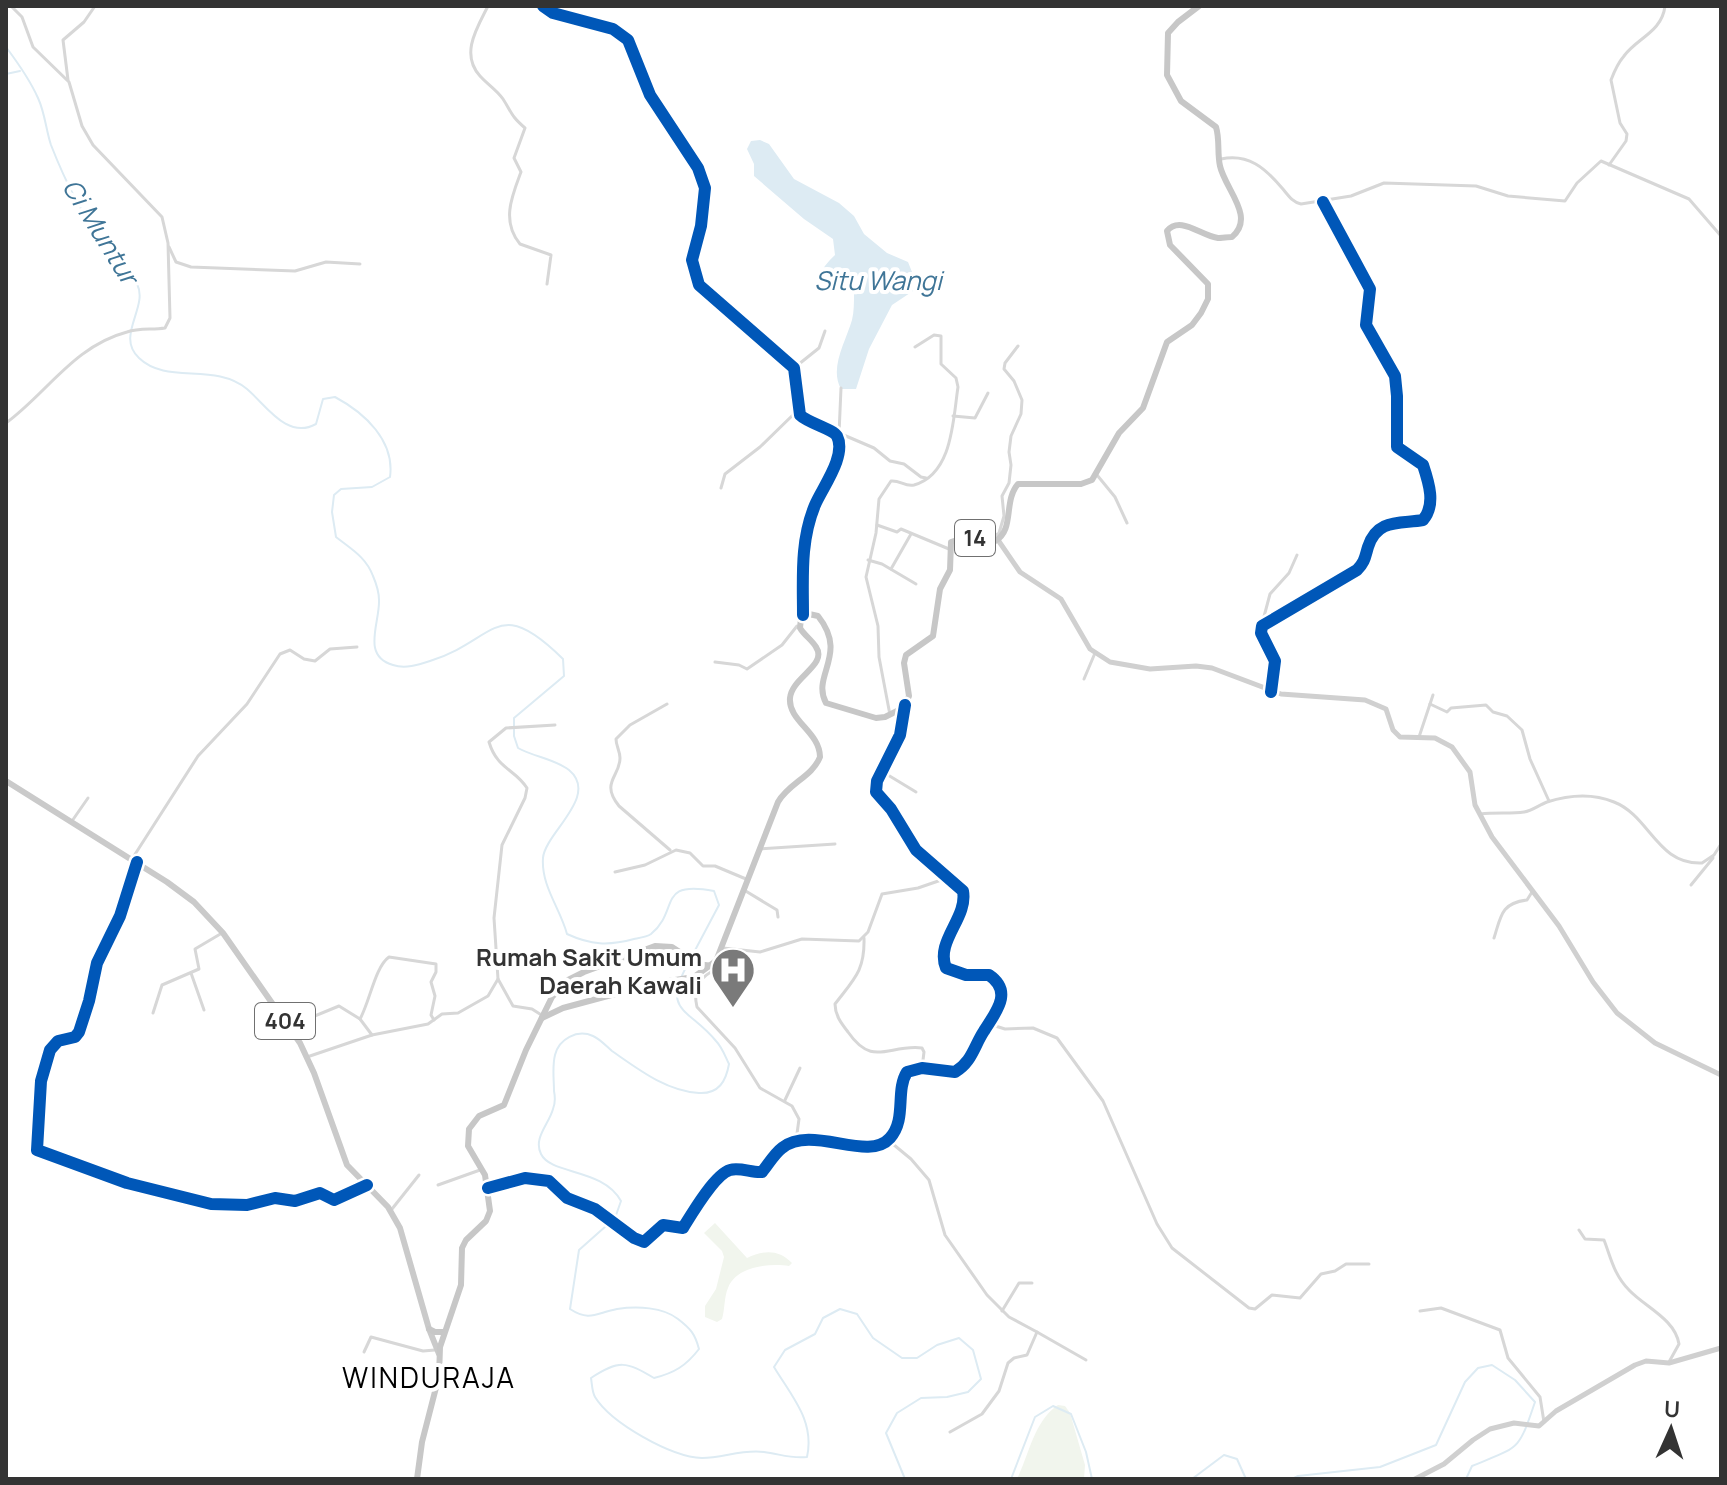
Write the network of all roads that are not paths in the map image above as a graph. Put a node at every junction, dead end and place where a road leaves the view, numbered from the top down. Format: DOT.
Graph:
graph roads {
  1 [pos="11,6"];
  2 [pos="95,6"];
  3 [pos="488,6"];
  4 [pos="543,6"];
  5 [pos="1199,6"];
  6 [pos="1665,6"];
  7 [pos="69,82"];
  8 [pos="1219,159"];
  9 [pos="1609,165"];
  10 [pos="1323,202"];
  11 [pos="1721,236"];
  12 [pos="168,243"];
  13 [pos="360,264"];
  14 [pos="547,284"];
  15 [pos="825,331"];
  16 [pos="1018,346"];
  17 [pos="915,347"];
  18 [pos="794,368"];
  19 [pos="841,388"];
  20 [pos="988,393"];
  21 [pos="798,410"];
  22 [pos="953,416"];
  23 [pos="6,423"];
  24 [pos="838,436"];
  25 [pos="1097,475"];
  26 [pos="926,478"];
  27 [pos="721,488"];
  28 [pos="1127,523"];
  29 [pos="877,525"];
  30 [pos="911,534"];
  31 [pos="986,540"];
  32 [pos="998,540"];
  33 [pos="949,549"];
  34 [pos="1297,555"];
  35 [pos="868,560"];
  36 [pos="891,569"];
  37 [pos="916,584"];
  38 [pos="803,615"];
  39 [pos="799,623"];
  40 [pos="1261,627"];
  41 [pos="357,647"];
  42 [pos="1095,653"];
  43 [pos="715,662"];
  44 [pos="1084,679"];
  45 [pos="1271,692"];
  46 [pos="1433,695"];
  47 [pos="667,704"];
  48 [pos="1430,704"];
  49 [pos="905,705"];
  50 [pos="890,715"];
  51 [pos="555,725"];
  52 [pos="1419,737"];
  53 [pos="883,772"];
  54 [pos="6,781"];
  55 [pos="916,792"];
  56 [pos="88,798"];
  57 [pos="1549,801"];
  58 [pos="1480,814"];
  59 [pos="72,821"];
  60 [pos="835,844"];
  61 [pos="1721,844"];
  62 [pos="760,849"];
  63 [pos="670,850"];
  64 [pos="1714,855"];
  65 [pos="134,860"];
  66 [pos="615,872"];
  67 [pos="948,877"];
  68 [pos="747,880"];
  69 [pos="1691,885"];
  70 [pos="744,890"];
  71 [pos="1532,892"];
  72 [pos="778,917"];
  73 [pos="223,933"];
  74 [pos="864,938"];
  75 [pos="1494,938"];
  76 [pos="723,948"];
  77 [pos="718,958"];
  78 [pos="712,966"];
  79 [pos="191,973"];
  80 [pos="498,979"];
  81 [pos="204,1010"];
  82 [pos="153,1013"];
  83 [pos="543,1017"];
  84 [pos="310,1018"];
  85 [pos="360,1019"];
  86 [pos="434,1020"];
  87 [pos="989,1024"];
  88 [pos="372,1035"];
  89 [pos="307,1057"];
  90 [pos="800,1068"];
  91 [pos="922,1068"];
  92 [pos="1721,1075"];
  93 [pos="785,1100"];
  94 [pos="888,1140"];
  95 [pos="796,1141"];
  96 [pos="484,1169"];
  97 [pos="419,1175"];
  98 [pos="367,1185"];
  99 [pos="438,1185"];
  100 [pos="488,1188"];
  101 [pos="391,1211"];
  102 [pos="1579,1230"];
  103 [pos="1369,1264"];
  104 [pos="1032,1283"];
  105 [pos="1002,1311"];
  106 [pos="1420,1311"];
  107 [pos="429,1329"];
  108 [pos="444,1332"];
  109 [pos="1037,1332"];
  110 [pos="1721,1348"];
  111 [pos="364,1352"];
  112 [pos="438,1352"];
  113 [pos="1086,1360"];
  114 [pos="1669,1363"];
  115 [pos="1544,1422"];
  116 [pos="950,1432"];
  117 [pos="417,1479"];
  118 [pos="1415,1479"];
  1 -- 7 [label="street"];
  2 -- 7 [label="street"];
  3 -- 14 [label="street"];
  4 -- 18 [label="street"];
  5 -- 8 [label="highway"];
  6 -- 9 [label="street"];
  7 -- 12 [label="street"];
  8 -- 10 [label="street"];
  8 -- 25 [label="highway"];
  9 -- 10 [label="street"];
  9 -- 11 [label="street"];
  10 -- 40 [label="street"];
  12 -- 13 [label="street"];
  12 -- 23 [label="street"];
  15 -- 18 [label="street"];
  16 -- 31 [label="street"];
  17 -- 22 [label="street"];
  18 -- 21 [label="street"];
  19 -- 24 [label="street"];
  20 -- 22 [label="street"];
  21 -- 24 [label="street"];
  21 -- 27 [label="street"];
  22 -- 26 [label="street"];
  24 -- 26 [label="street"];
  24 -- 38 [label="street"];
  25 -- 28 [label="street"];
  25 -- 32 [label="highway, 14"];
  26 -- 29 [label="street"];
  29 -- 30 [label="street"];
  29 -- 35 [label="street"];
  30 -- 33 [label="street"];
  30 -- 36 [label="street"];
  31 -- 32 [label="highway, 14"];
  31 -- 33 [label="highway, 14"];
  32 -- 42 [label="main road"];
  33 -- 49 [label="highway, 14"];
  34 -- 40 [label="street"];
  35 -- 36 [label="street"];
  35 -- 50 [label="street"];
  36 -- 37 [label="street"];
  38 -- 39 [label="highway"];
  38 -- 50 [label="highway"];
  39 -- 43 [label="street"];
  39 -- 62 [label="highway"];
  40 -- 45 [label="street"];
  41 -- 65 [label="street"];
  42 -- 44 [label="street"];
  42 -- 45 [label="main road"];
  45 -- 52 [label="main road"];
  46 -- 48 [label="street"];
  47 -- 63 [label="street"];
  48 -- 52 [label="street"];
  48 -- 57 [label="street"];
  49 -- 50 [label="highway"];
  49 -- 53 [label="street"];
  51 -- 80 [label="street"];
  52 -- 58 [label="main road"];
  53 -- 55 [label="street"];
  53 -- 67 [label="street"];
  54 -- 59 [label="main road, 404"];
  56 -- 59 [label="street"];
  57 -- 58 [label="street"];
  57 -- 64 [label="street"];
  58 -- 71 [label="main road"];
  59 -- 65 [label="main road, 404"];
  60 -- 62 [label="street"];
  61 -- 64 [label="street"];
  62 -- 68 [label="highway"];
  63 -- 66 [label="street"];
  63 -- 68 [label="street"];
  64 -- 69 [label="street"];
  65 -- 73 [label="main road, 404"];
  65 -- 98 [label="street"];
  67 -- 74 [label="street"];
  67 -- 87 [label="street"];
  68 -- 70 [label="highway"];
  70 -- 72 [label="street"];
  70 -- 76 [label="highway"];
  71 -- 75 [label="street"];
  71 -- 92 [label="main road"];
  73 -- 79 [label="street"];
  73 -- 89 [label="main road, 404"];
  74 -- 76 [label="street"];
  74 -- 91 [label="street"];
  76 -- 77 [label="highway"];
  77 -- 78 [label="highway"];
  77 -- 93 [label="street"];
  78 -- 83 [label="highway"];
  78 -- 83 [label="highway"];
  79 -- 81 [label="street"];
  79 -- 82 [label="street"];
  80 -- 83 [label="street"];
  80 -- 86 [label="street"];
  83 -- 96 [label="highway"];
  84 -- 85 [label="street"];
  85 -- 86 [label="street"];
  85 -- 88 [label="street"];
  86 -- 88 [label="street"];
  87 -- 91 [label="street"];
  87 -- 103 [label="street"];
  88 -- 89 [label="street"];
  89 -- 98 [label="main road, 404"];
  90 -- 93 [label="street"];
  91 -- 94 [label="street"];
  93 -- 95 [label="street"];
  94 -- 95 [label="street"];
  94 -- 105 [label="street"];
  95 -- 100 [label="street"];
  96 -- 99 [label="street"];
  96 -- 100 [label="highway"];
  97 -- 101 [label="street"];
  98 -- 101 [label="main road, 404"];
  100 -- 108 [label="highway"];
  101 -- 107 [label="main road, 404"];
  102 -- 114 [label="street"];
  104 -- 105 [label="street"];
  105 -- 109 [label="street"];
  106 -- 115 [label="street"];
  107 -- 108 [label="highway"];
  107 -- 112 [label="main road, 404"];
  108 -- 112 [label="highway"];
  109 -- 113 [label="street"];
  109 -- 116 [label="street"];
  110 -- 114 [label="main road"];
  111 -- 112 [label="street"];
  112 -- 117 [label="highway"];
  114 -- 115 [label="main road"];
  115 -- 118 [label="main road"];
}
